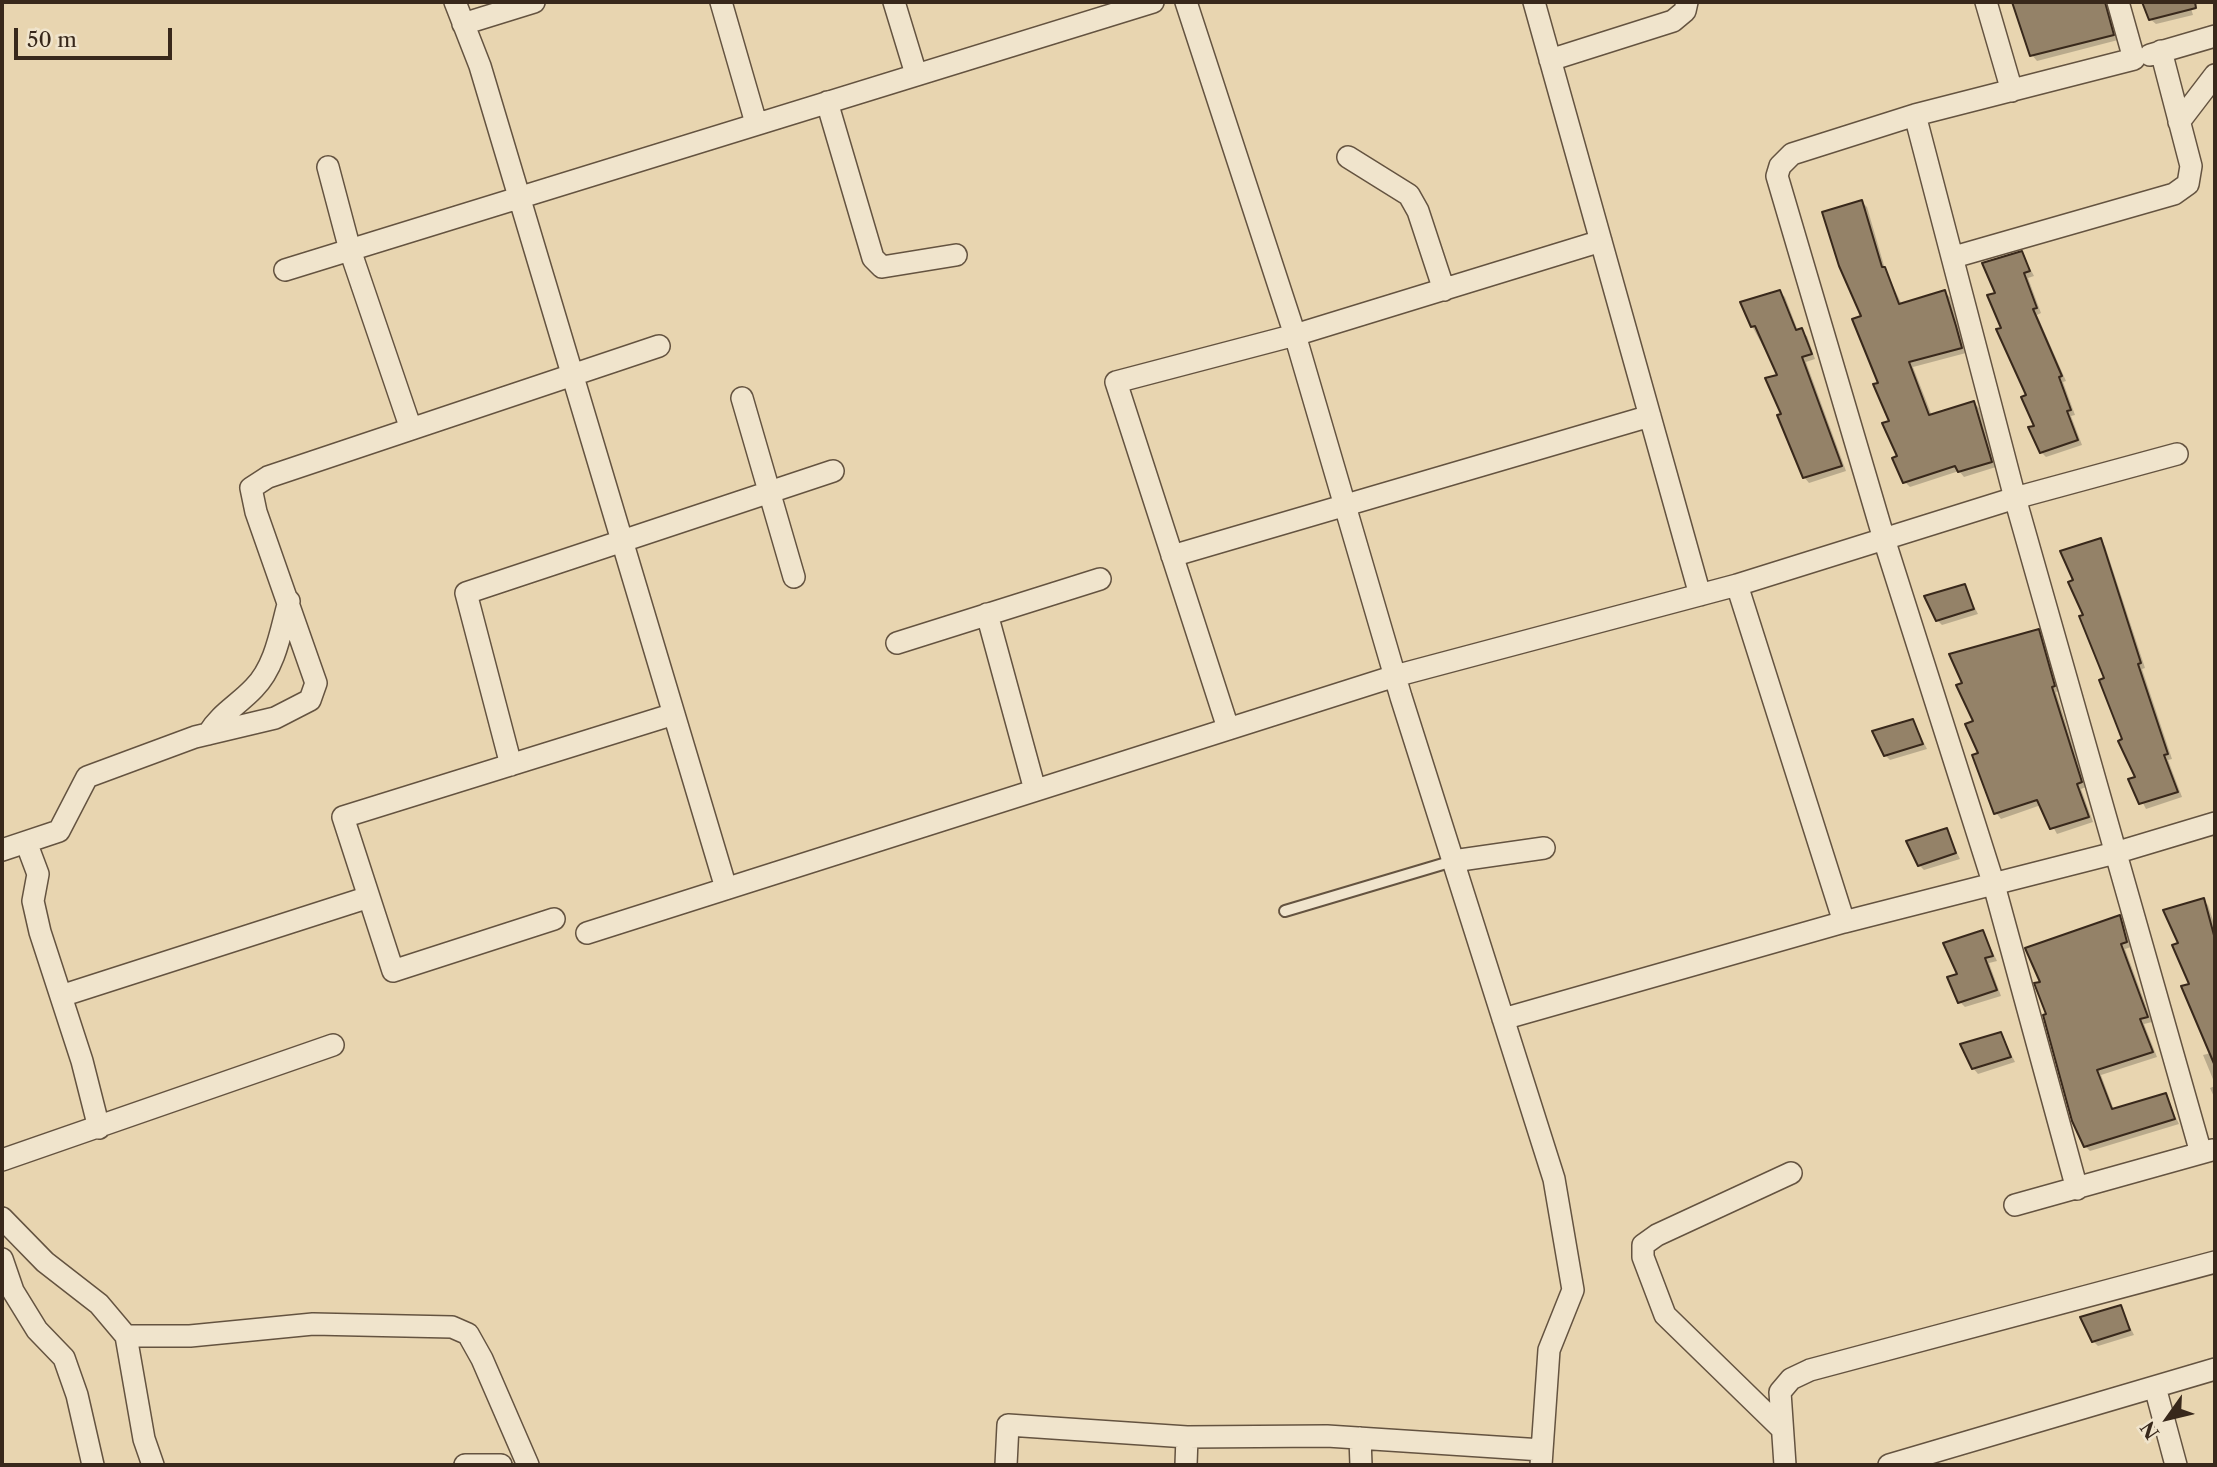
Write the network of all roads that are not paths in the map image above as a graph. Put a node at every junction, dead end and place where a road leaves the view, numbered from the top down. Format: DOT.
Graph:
graph roads {
  1 [pos="455,2"];
  2 [pos="534,2"];
  3 [pos="721,2"];
  4 [pos="894,2"];
  5 [pos="1153,2"];
  6 [pos="1186,2"];
  7 [pos="1534,2"];
  8 [pos="1687,2"];
  9 [pos="1986,2"];
  10 [pos="2118,2"];
  11 [pos="463,24"];
  12 [pos="2215,36"];
  13 [pos="2161,51"];
  14 [pos="2134,59"];
  15 [pos="1550,60"];
  16 [pos="916,74"];
  17 [pos="2215,75"];
  18 [pos="2012,92"];
  19 [pos="827,102"];
  20 [pos="1915,115"];
  21 [pos="2179,122"];
  22 [pos="756,123"];
  23 [pos="1348,157"];
  24 [pos="328,167"];
  25 [pos="519,196"];
  26 [pos="1601,241"];
  27 [pos="350,250"];
  28 [pos="956,255"];
  29 [pos="1954,257"];
  30 [pos="285,270"];
  31 [pos="1444,290"];
  32 [pos="1295,335"];
  33 [pos="659,346"];
  34 [pos="572,374"];
  35 [pos="743,398"];
  36 [pos="1650,416"];
  37 [pos="411,429"];
  38 [pos="2177,454"];
  39 [pos="834,471"];
  40 [pos="769,493"];
  41 [pos="2015,498"];
  42 [pos="1346,507"];
  43 [pos="1884,539"];
  44 [pos="623,543"];
  45 [pos="1172,556"];
  46 [pos="794,578"];
  47 [pos="1100,579"];
  48 [pos="1737,585"];
  49 [pos="1700,595"];
  50 [pos="289,601"];
  51 [pos="987,614"];
  52 [pos="897,643"];
  53 [pos="1395,676"];
  54 [pos="674,714"];
  55 [pos="1228,728"];
  56 [pos="208,734"];
  57 [pos="511,765"];
  58 [pos="1035,790"];
  59 [pos="2215,823"];
  60 [pos="26,842"];
  61 [pos="1545,848"];
  62 [pos="2,850"];
  63 [pos="2115,853"];
  64 [pos="1453,861"];
  65 [pos="1994,885"];
  66 [pos="726,888"];
  67 [pos="369,897"];
  68 [pos="1285,911"];
  69 [pos="554,919"];
  70 [pos="1844,922"];
  71 [pos="587,933"];
  72 [pos="61,996"];
  73 [pos="1503,1019"];
  74 [pos="333,1045"];
  75 [pos="99,1128"];
  76 [pos="2208,1151"];
  77 [pos="2,1160"];
  78 [pos="1791,1173"];
  79 [pos="2077,1189"];
  80 [pos="2015,1205"];
  81 [pos="2,1218"];
  82 [pos="2,1259"];
  83 [pos="2215,1262"];
  84 [pos="126,1336"];
  85 [pos="2215,1370"];
  86 [pos="2155,1387"];
  87 [pos="1781,1427"];
  88 [pos="1187,1437"];
  89 [pos="1360,1438"];
  90 [pos="1541,1457"];
  91 [pos="93,1465"];
  92 [pos="153,1465"];
  93 [pos="465,1465"];
  94 [pos="501,1465"];
  95 [pos="528,1465"];
  96 [pos="1006,1465"];
  97 [pos="1186,1465"];
  98 [pos="1361,1465"];
  99 [pos="1785,1465"];
  100 [pos="1889,1465"];
  101 [pos="2176,1465"];
  1 -- 11 [label="street"];
  2 -- 11 [label="street"];
  3 -- 22 [label="street"];
  4 -- 16 [label="street"];
  5 -- 16 [label="street"];
  6 -- 32 [label="street"];
  7 -- 15 [label="street"];
  8 -- 15 [label="street"];
  9 -- 18 [label="street"];
  10 -- 14 [label="street"];
  11 -- 25 [label="street"];
  12 -- 13 [label="street"];
  13 -- 14 [label="street"];
  13 -- 21 [label="street"];
  14 -- 18 [label="street"];
  15 -- 26 [label="street"];
  16 -- 19 [label="street"];
  17 -- 21 [label="street"];
  18 -- 20 [label="street"];
  19 -- 22 [label="street"];
  19 -- 28 [label="street"];
  20 -- 29 [label="street"];
  20 -- 43 [label="street"];
  21 -- 29 [label="street"];
  22 -- 25 [label="street"];
  23 -- 31 [label="street"];
  24 -- 27 [label="street"];
  25 -- 27 [label="street"];
  25 -- 34 [label="street"];
  26 -- 31 [label="street"];
  26 -- 36 [label="street"];
  27 -- 30 [label="street"];
  27 -- 37 [label="street"];
  29 -- 41 [label="street"];
  31 -- 32 [label="street"];
  32 -- 42 [label="street"];
  32 -- 45 [label="street"];
  33 -- 34 [label="street"];
  34 -- 37 [label="street"];
  34 -- 44 [label="street"];
  35 -- 40 [label="street"];
  36 -- 42 [label="street"];
  36 -- 49 [label="street"];
  37 -- 50 [label="street"];
  38 -- 41 [label="street"];
  39 -- 40 [label="street"];
  40 -- 44 [label="street"];
  40 -- 46 [label="street"];
  41 -- 43 [label="street"];
  41 -- 63 [label="street"];
  42 -- 45 [label="street"];
  42 -- 53 [label="street"];
  43 -- 48 [label="street"];
  43 -- 65 [label="street"];
  44 -- 54 [label="street"];
  44 -- 57 [label="street"];
  45 -- 55 [label="street"];
  47 -- 51 [label="street"];
  48 -- 49 [label="street"];
  48 -- 70 [label="street"];
  49 -- 53 [label="street"];
  50 -- 56 [label="street"];
  50 -- 56 [label="street"];
  51 -- 52 [label="street"];
  51 -- 58 [label="street"];
  53 -- 55 [label="street"];
  53 -- 64 [label="street"];
  54 -- 57 [label="street"];
  54 -- 66 [label="street"];
  55 -- 58 [label="street"];
  56 -- 60 [label="street"];
  57 -- 67 [label="street"];
  58 -- 66 [label="street"];
  59 -- 63 [label="street"];
  60 -- 62 [label="street"];
  60 -- 72 [label="street"];
  61 -- 64 [label="street"];
  63 -- 65 [label="street"];
  63 -- 76 [label="street"];
  64 -- 68 [label="lane"];
  64 -- 73 [label="street"];
  65 -- 70 [label="street"];
  65 -- 79 [label="street"];
  66 -- 71 [label="street"];
  67 -- 69 [label="street"];
  67 -- 72 [label="street"];
  70 -- 73 [label="street"];
  72 -- 75 [label="street"];
  73 -- 90 [label="street"];
  74 -- 75 [label="street"];
  75 -- 77 [label="street"];
  76 -- 79 [label="street"];
  78 -- 87 [label="street"];
  79 -- 80 [label="street"];
  81 -- 84 [label="street"];
  82 -- 91 [label="street"];
  83 -- 87 [label="street"];
  84 -- 92 [label="street"];
  84 -- 95 [label="street"];
  85 -- 86 [label="street"];
  86 -- 100 [label="street"];
  86 -- 101 [label="street"];
  87 -- 99 [label="street"];
  88 -- 89 [label="street"];
  88 -- 96 [label="street"];
  88 -- 97 [label="street"];
  89 -- 90 [label="street"];
  89 -- 98 [label="street"];
  93 -- 94 [label="street"];
}
